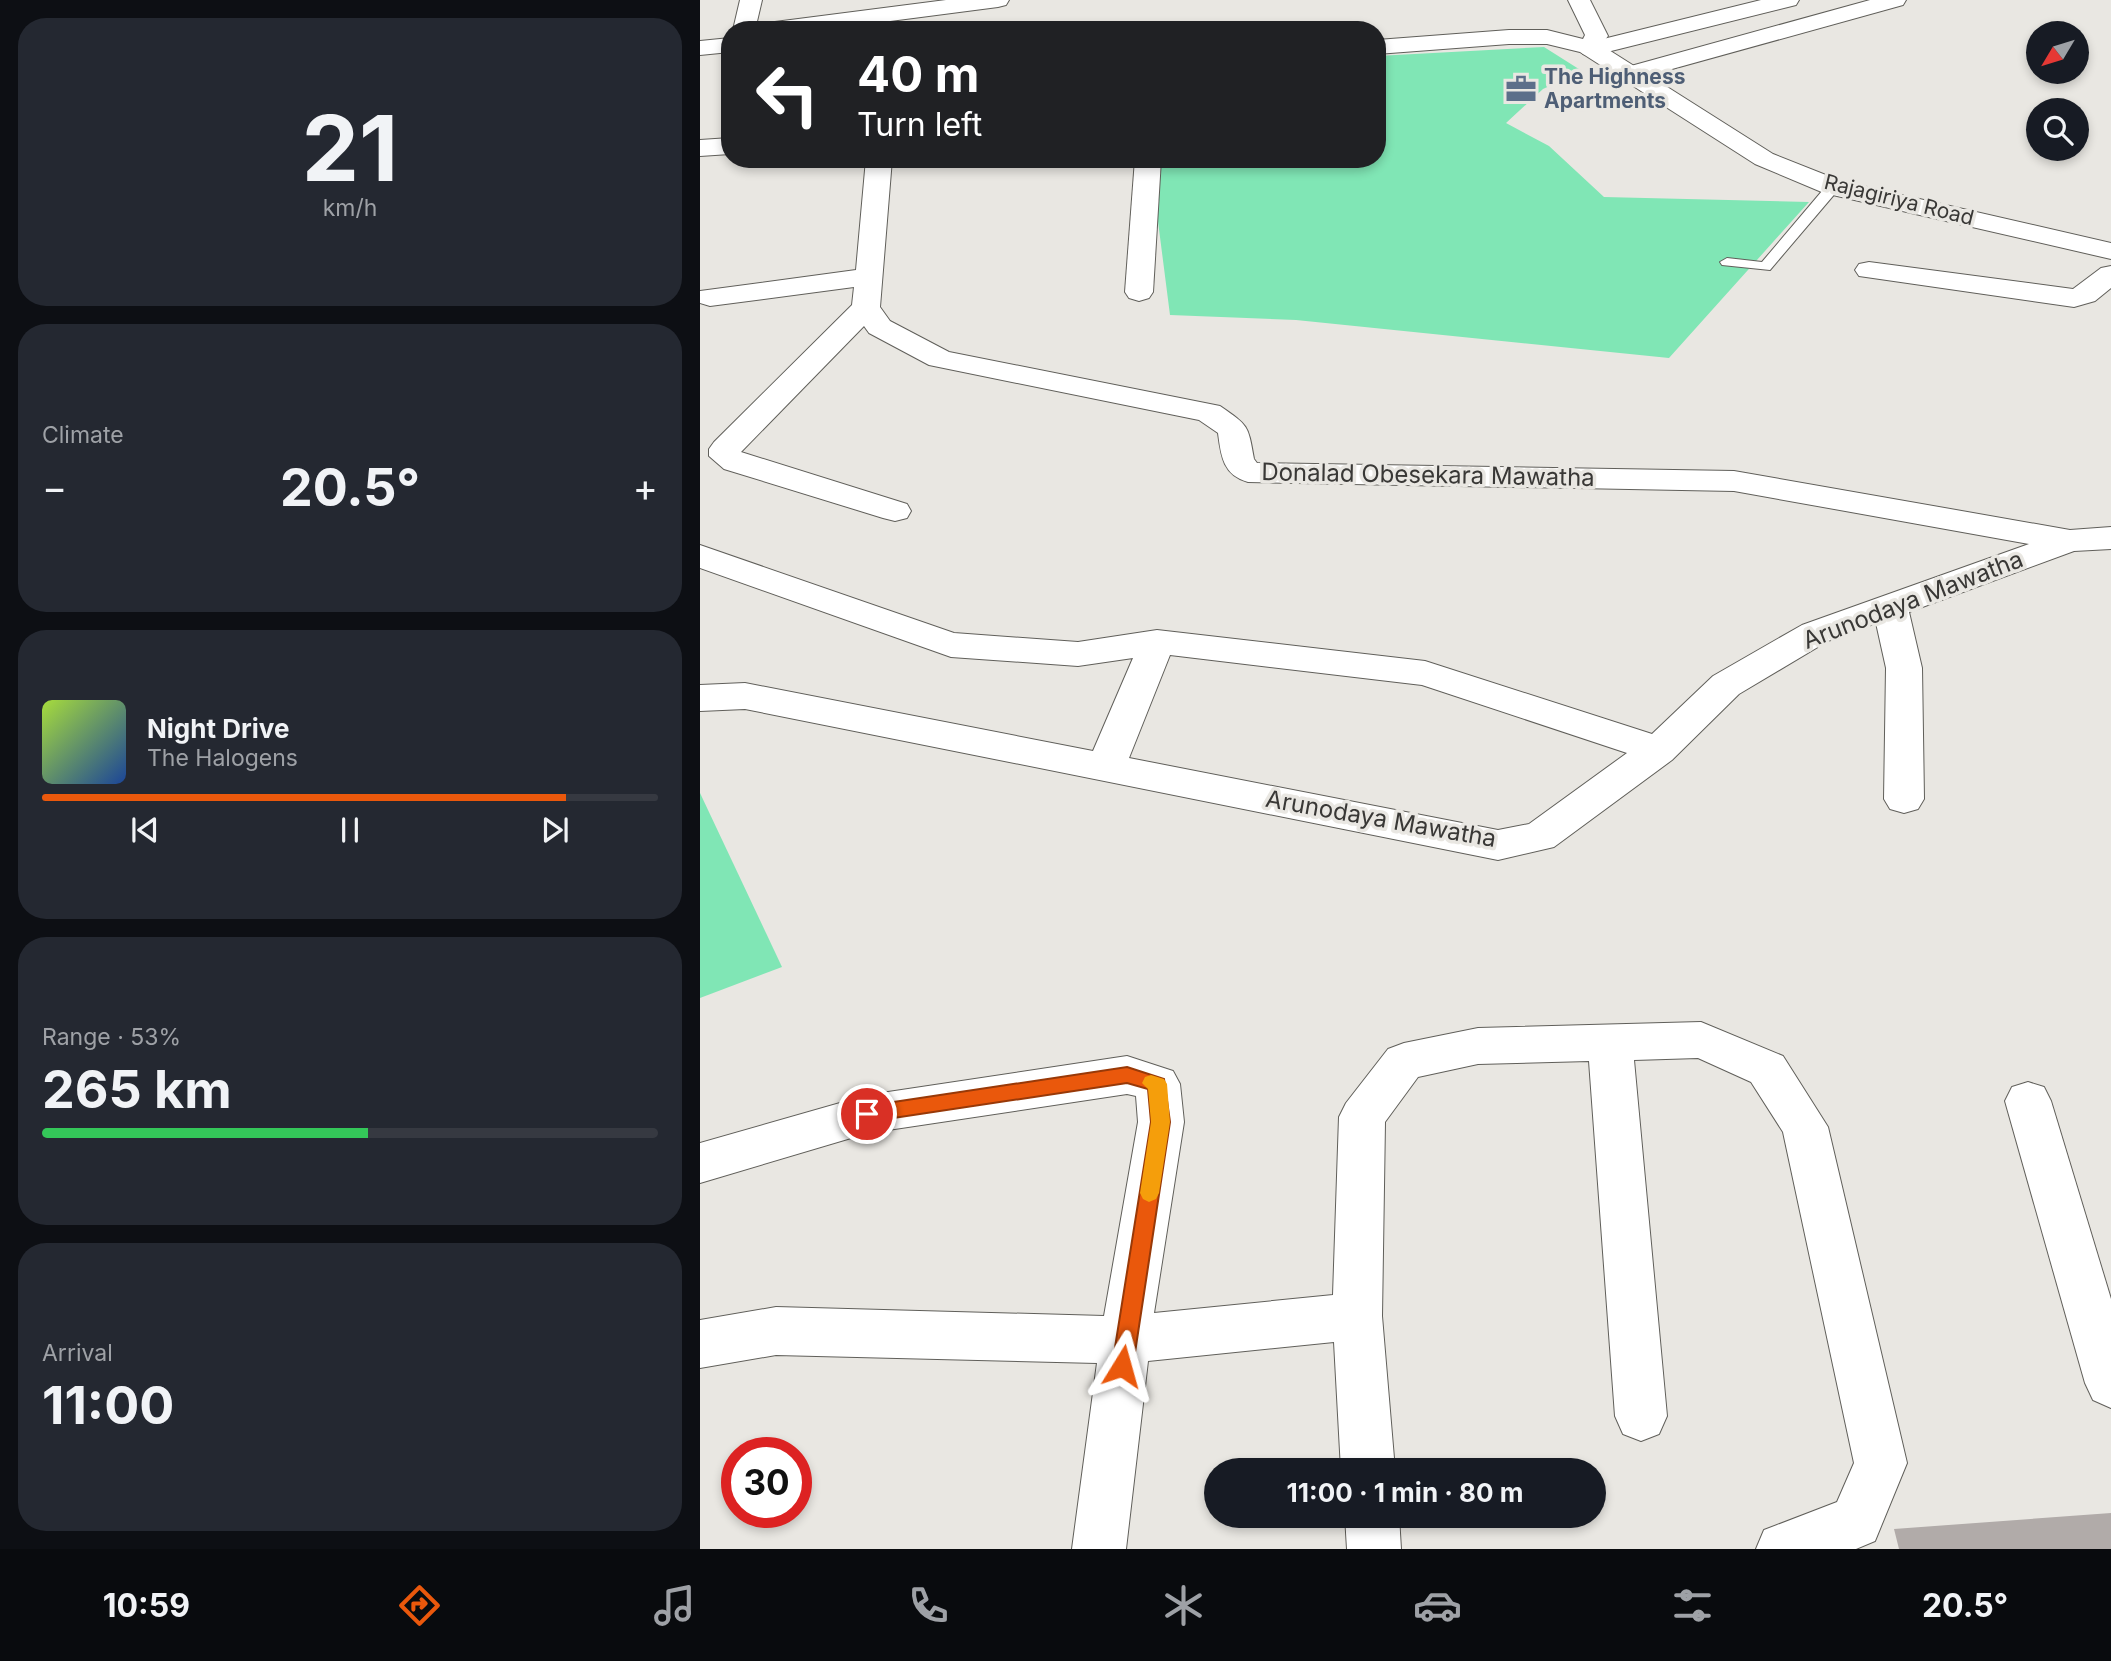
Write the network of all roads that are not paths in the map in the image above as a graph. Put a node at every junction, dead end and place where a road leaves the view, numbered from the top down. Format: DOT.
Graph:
graph roads {
  1 [pos="751,0"];
  2 [pos="998,0"];
  3 [pos="1579,0"];
  4 [pos="1788,0"];
  5 [pos="1895,0"];
  6 [pos="746,21"];
  7 [pos="836,21"];
  8 [pos="721,46"];
  9 [pos="1386,46"];
  10 [pos="700,48"];
  11 [pos="1589,48"];
  12 [pos="1628,74"];
  13 [pos="721,147"];
  14 [pos="700,148"];
  15 [pos="878,168"];
  16 [pos="1147,168"];
  17 [pos="1833,187"];
  18 [pos="2111,251"];
  19 [pos="1727,262"];
  20 [pos="1869,270"];
  21 [pos="2111,274"];
  22 [pos="870,277"];
  23 [pos="1139,292"];
  24 [pos="710,297"];
  25 [pos="866,307"];
  26 [pos="895,511"];
  27 [pos="2111,538"];
  28 [pos="2070,541"];
  29 [pos="703,563"];
  30 [pos="1890,605"];
  31 [pos="1157,642"];
  32 [pos="700,698"];
  33 [pos="1659,750"];
  34 [pos="1106,766"];
  35 [pos="1904,799"];
  36 [pos="1610,1042"];
  37 [pos="2028,1101"];
  38 [pos="700,1163"];
  39 [pos="1357,1316"];
  40 [pos="1125,1340"];
  41 [pos="700,1344"];
  42 [pos="2111,1383"];
  43 [pos="1641,1416"];
  44 [pos="1367,1458"];
  45 [pos="1373,1528"];
  46 [pos="1099,1549"];
  47 [pos="1374,1549"];
  48 [pos="1783,1549"];
  1 -- 6 [label="street"];
  2 -- 7 [label="street"];
  3 -- 11 [label="street"];
  4 -- 11 [label="street"];
  5 -- 12 [label="street"];
  8 -- 10 [label="street"];
  9 -- 11 [label="street, Rajagiriya Road"];
  11 -- 12 [label="street, Rajagiriya Road"];
  12 -- 17 [label="street, Rajagiriya Road"];
  13 -- 14 [label="street"];
  15 -- 22 [label="street"];
  16 -- 23 [label="street"];
  17 -- 18 [label="street, Rajagiriya Road"];
  17 -- 19 [label="lane"];
  20 -- 21 [label="street"];
  22 -- 24 [label="street"];
  22 -- 25 [label="street"];
  25 -- 26 [label="street"];
  25 -- 28 [label="street, Donalad Obesekara Mawatha"];
  27 -- 28 [label="street, Donalad Obesekara Mawatha"];
  28 -- 30 [label="street, Arunodaya Mawatha"];
  29 -- 31 [label="street"];
  30 -- 33 [label="street, Arunodaya Mawatha"];
  30 -- 35 [label="street"];
  31 -- 33 [label="street"];
  31 -- 34 [label="street"];
  32 -- 34 [label="street, Arunodaya Mawatha"];
  33 -- 34 [label="street, Arunodaya Mawatha"];
  36 -- 39 [label="street"];
  36 -- 43 [label="street"];
  36 -- 48 [label="street"];
  37 -- 42 [label="street"];
  38 -- 40 [label="street"];
  39 -- 40 [label="street"];
  39 -- 44 [label="street"];
  40 -- 41 [label="street"];
  40 -- 46 [label="street"];
  45 -- 47 [label="street"];
}
